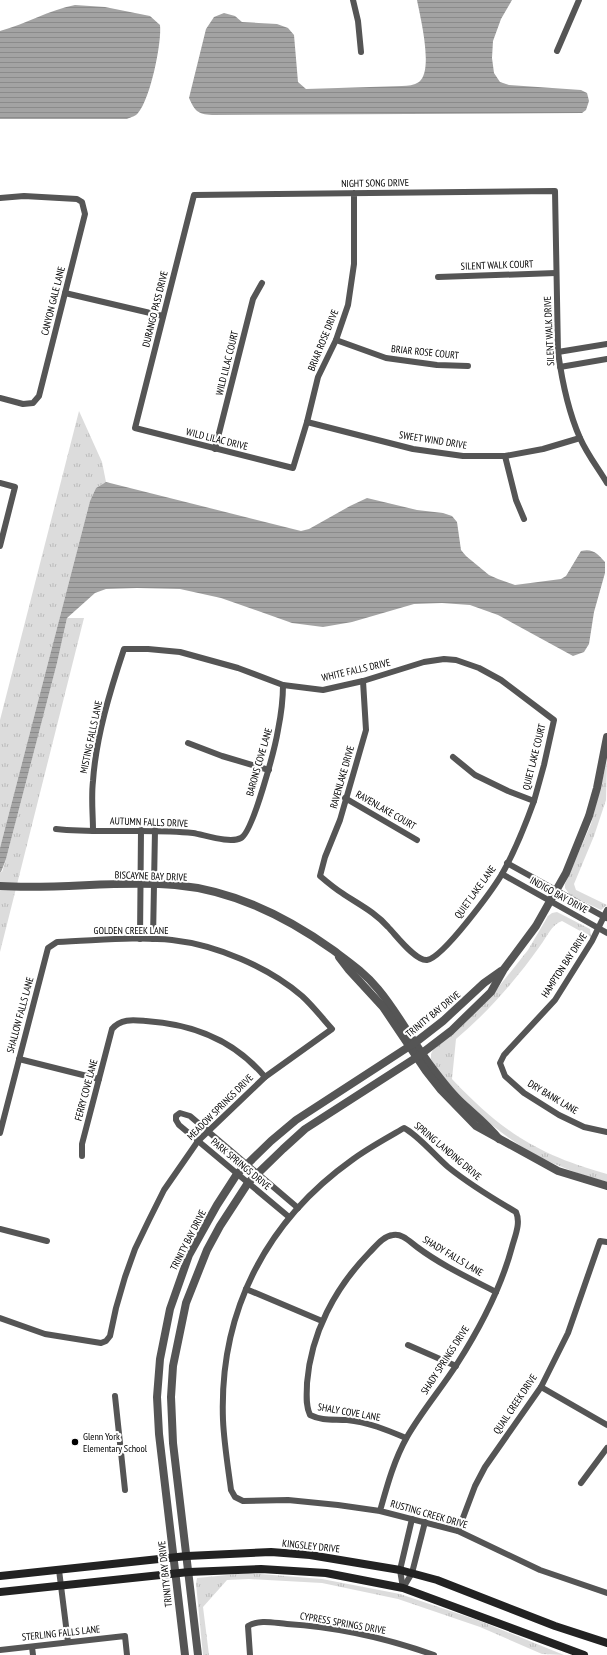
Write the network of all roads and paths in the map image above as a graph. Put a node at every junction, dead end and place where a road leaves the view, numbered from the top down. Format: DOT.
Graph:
graph roads {
  1 [pos="353,0"];
  2 [pos="579,0"];
  3 [pos="557,51"];
  4 [pos="360,52"];
  5 [pos="555,192"];
  6 [pos="354,193"];
  7 [pos="194,195"];
  8 [pos="0,198"];
  9 [pos="556,273"];
  10 [pos="438,277"];
  11 [pos="262,283"];
  12 [pos="65,293"];
  13 [pos="163,316"];
  14 [pos="336,340"];
  15 [pos="607,344"];
  16 [pos="558,352"];
  17 [pos="607,358"];
  18 [pos="468,366"];
  19 [pos="560,367"];
  20 [pos="0,398"];
  21 [pos="307,422"];
  22 [pos="135,428"];
  23 [pos="580,438"];
  24 [pos="215,449"];
  25 [pos="505,456"];
  26 [pos="293,468"];
  27 [pos="0,483"];
  28 [pos="607,483"];
  29 [pos="524,519"];
  30 [pos="0,546"];
  31 [pos="124,649"];
  32 [pos="363,681"];
  33 [pos="283,685"];
  34 [pos="554,720"];
  35 [pos="607,736"];
  36 [pos="188,743"];
  37 [pos="453,757"];
  38 [pos="269,770"];
  39 [pos="345,798"];
  40 [pos="534,801"];
  41 [pos="56,829"];
  42 [pos="141,830"];
  43 [pos="155,830"];
  44 [pos="94,831"];
  45 [pos="240,839"];
  46 [pos="417,840"];
  47 [pos="507,863"];
  48 [pos="502,874"];
  49 [pos="140,884"];
  50 [pos="154,884"];
  51 [pos="0,886"];
  52 [pos="557,892"];
  53 [pos="550,903"];
  54 [pos="607,910"];
  55 [pos="605,918"];
  56 [pos="598,929"];
  57 [pos="607,933"];
  58 [pos="140,939"];
  59 [pos="153,939"];
  60 [pos="48,948"];
  61 [pos="427,960"];
  62 [pos="504,969"];
  63 [pos="332,1029"];
  64 [pos="412,1044"];
  65 [pos="420,1055"];
  66 [pos="19,1059"];
  67 [pos="500,1063"];
  68 [pos="265,1077"];
  69 [pos="99,1079"];
  70 [pos="207,1132"];
  71 [pos="607,1132"];
  72 [pos="0,1133"];
  73 [pos="198,1141"];
  74 [pos="82,1156"];
  75 [pos="246,1165"];
  76 [pos="237,1174"];
  77 [pos="257,1174"];
  78 [pos="248,1183"];
  79 [pos="607,1186"];
  80 [pos="298,1208"];
  81 [pos="289,1217"];
  82 [pos="518,1217"];
  83 [pos="0,1229"];
  84 [pos="47,1241"];
  85 [pos="607,1242"];
  86 [pos="246,1289"];
  87 [pos="496,1292"];
  88 [pos="0,1318"];
  89 [pos="322,1321"];
  90 [pos="408,1345"];
  91 [pos="456,1366"];
  92 [pos="541,1387"];
  93 [pos="115,1396"];
  94 [pos="607,1425"];
  95 [pos="406,1438"];
  96 [pos="607,1448"];
  97 [pos="580,1483"];
  98 [pos="125,1490"];
  99 [pos="380,1511"];
  100 [pos="412,1519"];
  101 [pos="425,1522"];
  102 [pos="458,1531"];
  103 [pos="187,1556"];
  104 [pos="174,1557"];
  105 [pos="60,1570"];
  106 [pos="400,1570"];
  107 [pos="189,1572"];
  108 [pos="175,1573"];
  109 [pos="412,1573"];
  110 [pos="0,1576"];
  111 [pos="61,1585"];
  112 [pos="403,1588"];
  113 [pos="0,1592"];
  114 [pos="607,1593"];
  115 [pos="68,1642"];
  116 [pos="607,1643"];
  117 [pos="32,1647"];
  118 [pos="0,1650"];
  119 [pos="33,1655"];
  120 [pos="127,1655"];
  121 [pos="185,1655"];
  122 [pos="198,1655"];
  123 [pos="250,1655"];
  124 [pos="434,1655"];
  125 [pos="584,1655"];
  1 -- 4 [label="street"];
  2 -- 3 [label="street"];
  5 -- 6 [label="street, NIGHT SONG DRIVE"];
  5 -- 9 [label="street, SILENT WALK DRIVE"];
  6 -- 7 [label="street, NIGHT SONG DRIVE"];
  6 -- 14 [label="street, BRIAR ROSE DRIVE"];
  7 -- 13 [label="street, DURANGO PASS DRIVE"];
  8 -- 12 [label="street, CANYON GALE LANE"];
  9 -- 10 [label="street, SILENT WALK COURT"];
  9 -- 16 [label="street, SILENT WALK DRIVE"];
  11 -- 24 [label="street, WILD LILAC COURT"];
  12 -- 13 [label="street"];
  12 -- 20 [label="street, CANYON GALE LANE"];
  13 -- 22 [label="street, DURANGO PASS DRIVE"];
  14 -- 18 [label="street, BRIAR ROSE COURT"];
  14 -- 21 [label="street, BRIAR ROSE DRIVE"];
  15 -- 16 [label="street"];
  16 -- 19 [label="street, SILENT WALK DRIVE"];
  17 -- 19 [label="street"];
  19 -- 23 [label="street, SILENT WALK DRIVE"];
  21 -- 25 [label="street, SWEET WIND DRIVE"];
  21 -- 26 [label="street, BRIAR ROSE DRIVE"];
  22 -- 24 [label="street, WILD LILAC DRIVE"];
  23 -- 25 [label="street, SWEET WIND DRIVE"];
  23 -- 28 [label="street, SILENT WALK DRIVE"];
  24 -- 26 [label="street, WILD LILAC DRIVE"];
  25 -- 29 [label="street"];
  27 -- 30 [label="street"];
  31 -- 33 [label="street, WHITE FALLS DRIVE"];
  31 -- 44 [label="street, MISTING FALLS LANE"];
  32 -- 33 [label="street, WHITE FALLS DRIVE"];
  32 -- 34 [label="street, WHITE FALLS DRIVE"];
  32 -- 39 [label="street, RAVENLAKE DRIVE"];
  33 -- 38 [label="street, BARONS COVE LANE"];
  34 -- 40 [label="street, QUIET LAKE COURT"];
  35 -- 52 [label="street, TRINITY BAY DRIVE"];
  36 -- 38 [label="street"];
  37 -- 40 [label="street, QUIET LAKE COURT"];
  38 -- 45 [label="street, BARONS COVE LANE"];
  39 -- 46 [label="street, RAVENLAKE COURT"];
  39 -- 61 [label="street, RAVENLAKE DRIVE"];
  40 -- 47 [label="street, QUIET LAKE LANE"];
  41 -- 44 [label="street, AUTUMN FALLS DRIVE"];
  42 -- 43 [label="street, AUTUMN FALLS DRIVE"];
  42 -- 44 [label="street, AUTUMN FALLS DRIVE"];
  42 -- 49 [label="street"];
  43 -- 45 [label="street, AUTUMN FALLS DRIVE"];
  43 -- 50 [label="street"];
  47 -- 48 [label="street, QUIET LAKE LANE"];
  47 -- 52 [label="street, INDIGO BAY DRIVE"];
  48 -- 53 [label="street, INDIGO BAY DRIVE"];
  48 -- 61 [label="street, QUIET LAKE LANE"];
  49 -- 50 [label="street, BISCAYNE BAY DRIVE"];
  49 -- 51 [label="street, BISCAYNE BAY DRIVE"];
  49 -- 58 [label="street"];
  50 -- 59 [label="street"];
  50 -- 64 [label="street, BISCAYNE BAY DRIVE"];
  52 -- 53 [label="street, TRINITY BAY DRIVE"];
  52 -- 55 [label="street, INDIGO BAY DRIVE"];
  53 -- 56 [label="street, INDIGO BAY DRIVE"];
  53 -- 62 [label="street, TRINITY BAY DRIVE"];
  54 -- 55 [label="street, HAMPTON BAY DRIVE"];
  55 -- 56 [label="street, HAMPTON BAY DRIVE"];
  56 -- 57 [label="street, INDIGO BAY DRIVE"];
  56 -- 67 [label="street, HAMPTON BAY DRIVE"];
  58 -- 59 [label="street, GOLDEN CREEK LANE"];
  58 -- 60 [label="street, GOLDEN CREEK LANE"];
  59 -- 63 [label="street, GOLDEN CREEK LANE"];
  60 -- 66 [label="street, SHALLOW FALLS LANE"];
  62 -- 64 [label="street, TRINITY BAY DRIVE"];
  62 -- 65 [label="street, TRINITY BAY DRIVE"];
  63 -- 68 [label="street, MEADOW SPRINGS DRIVE"];
  64 -- 65 [label="street, BISCAYNE BAY DRIVE"];
  64 -- 75 [label="street, TRINITY BAY DRIVE"];
  65 -- 77 [label="street, TRINITY BAY DRIVE"];
  65 -- 79 [label="street, BISCAYNE BAY DRIVE"];
  66 -- 69 [label="street"];
  66 -- 72 [label="street, SHALLOW FALLS LANE"];
  67 -- 71 [label="street, DRY BANK LANE"];
  68 -- 69 [label="street, FERRY COVE LANE"];
  68 -- 70 [label="street, MEADOW SPRINGS DRIVE"];
  69 -- 74 [label="street, FERRY COVE LANE"];
  70 -- 73 [label="street, MEADOW SPRINGS DRIVE"];
  70 -- 73 [label="street, PARK SPRINGS DRIVE"];
  70 -- 75 [label="street, PARK SPRINGS DRIVE"];
  73 -- 76 [label="street, PARK SPRINGS DRIVE"];
  73 -- 88 [label="street, MEADOW SPRINGS DRIVE"];
  75 -- 76 [label="street, TRINITY BAY DRIVE"];
  75 -- 77 [label="street, PARK SPRINGS DRIVE"];
  76 -- 78 [label="street, PARK SPRINGS DRIVE"];
  76 -- 104 [label="street, TRINITY BAY DRIVE"];
  77 -- 78 [label="street, TRINITY BAY DRIVE"];
  77 -- 80 [label="street, PARK SPRINGS DRIVE"];
  78 -- 81 [label="street, PARK SPRINGS DRIVE"];
  78 -- 103 [label="street, TRINITY BAY DRIVE"];
  80 -- 81 [label="street"];
  80 -- 82 [label="street, SPRING LANDING DRIVE"];
  81 -- 86 [label="street"];
  82 -- 87 [label="street, SHADY SPRINGS DRIVE"];
  83 -- 84 [label="street"];
  85 -- 92 [label="street, QUAIL CREEK DRIVE"];
  86 -- 89 [label="street"];
  86 -- 99 [label="street, RUSTING CREEK DRIVE"];
  87 -- 89 [label="street, SHADY FALLS LANE"];
  87 -- 91 [label="street, SHADY SPRINGS DRIVE"];
  89 -- 95 [label="street, SHALY COVE LANE"];
  90 -- 91 [label="street"];
  91 -- 95 [label="street, SHADY SPRINGS DRIVE"];
  92 -- 94 [label="street"];
  92 -- 102 [label="street, QUAIL CREEK DRIVE"];
  93 -- 98 [label="street"];
  95 -- 99 [label="street, SHADY SPRINGS DRIVE"];
  96 -- 97 [label="street"];
  99 -- 100 [label="street, RUSTING CREEK DRIVE"];
  100 -- 101 [label="street, RUSTING CREEK DRIVE"];
  100 -- 106 [label="street"];
  101 -- 102 [label="street, RUSTING CREEK DRIVE"];
  101 -- 109 [label="street"];
  102 -- 114 [label="street, RUSTING CREEK DRIVE"];
  103 -- 104 [label="main road, KINGSLEY DRIVE"];
  103 -- 106 [label="main road, KINGSLEY DRIVE"];
  103 -- 107 [label="street, TRINITY BAY DRIVE"];
  104 -- 105 [label="main road, KINGSLEY DRIVE"];
  104 -- 108 [label="street, TRINITY BAY DRIVE"];
  105 -- 110 [label="main road, KINGSLEY DRIVE"];
  105 -- 111 [label="street"];
  106 -- 109 [label="main road, KINGSLEY DRIVE"];
  106 -- 112 [label="street"];
  107 -- 108 [label="main road"];
  107 -- 112 [label="main road"];
  107 -- 122 [label="street, TRINITY BAY DRIVE"];
  108 -- 111 [label="main road"];
  108 -- 121 [label="street, TRINITY BAY DRIVE"];
  109 -- 112 [label="street"];
  109 -- 116 [label="main road, KINGSLEY DRIVE"];
  111 -- 113 [label="main road"];
  111 -- 115 [label="street"];
  112 -- 125 [label="main road"];
  115 -- 117 [label="street, STERLING FALLS LANE"];
  115 -- 120 [label="street, STERLING FALLS LANE"];
  117 -- 118 [label="street, STERLING FALLS LANE"];
  117 -- 119 [label="street"];
  123 -- 124 [label="street, CYPRESS SPRINGS DRIVE"];
}
